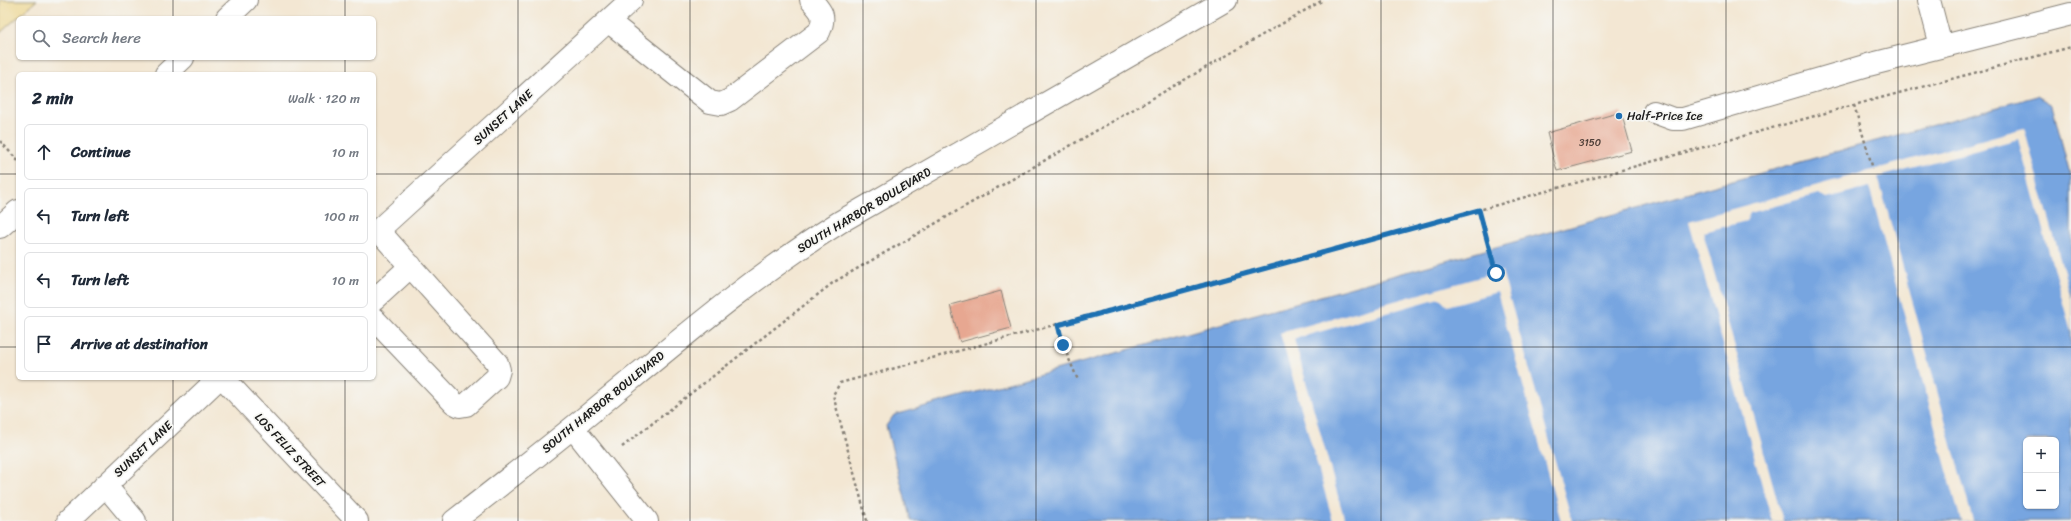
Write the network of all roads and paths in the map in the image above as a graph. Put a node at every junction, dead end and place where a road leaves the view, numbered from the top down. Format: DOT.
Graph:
graph roads {
  1 [pos="246,0"];
  2 [pos="631,0"];
  3 [pos="811,0"];
  4 [pos="1226,0"];
  5 [pos="1323,0"];
  6 [pos="1929,0"];
  7 [pos="2071,14"];
  8 [pos="228,16"];
  9 [pos="608,21"];
  10 [pos="1941,46"];
  11 [pos="2071,47"];
  12 [pos="181,60"];
  13 [pos="168,72"];
  14 [pos="1854,105"];
  15 [pos="1654,112"];
  16 [pos="0,140"];
  17 [pos="16,159"];
  18 [pos="1873,169"];
  19 [pos="1479,210"];
  20 [pos="16,212"];
  21 [pos="0,228"];
  22 [pos="376,232"];
  23 [pos="411,266"];
  24 [pos="1496,273"];
  25 [pos="376,298"];
  26 [pos="376,321"];
  27 [pos="1058,325"];
  28 [pos="217,380"];
  29 [pos="225,380"];
  30 [pos="1078,380"];
  31 [pos="573,428"];
  32 [pos="601,464"];
  33 [pos="105,486"];
  34 [pos="68,521"];
  35 [pos="135,521"];
  36 [pos="357,521"];
  37 [pos="454,521"];
  38 [pos="646,521"];
  39 [pos="867,521"];
  1 -- 8 [label="street"];
  2 -- 9 [label="street, SUNSET LANE"];
  3 -- 9 [label="street"];
  4 -- 31 [label="street, SOUTH HARBOR BOULEVARD"];
  5 -- 32 [label="path"];
  6 -- 10 [label="street"];
  7 -- 10 [label="street"];
  9 -- 22 [label="street, SUNSET LANE"];
  10 -- 15 [label="street"];
  11 -- 14 [label="path"];
  12 -- 13 [label="street"];
  14 -- 18 [label="path"];
  14 -- 19 [label="path"];
  16 -- 17 [label="path"];
  19 -- 24 [label="path"];
  19 -- 27 [label="path"];
  20 -- 21 [label="street"];
  22 -- 23 [label="street"];
  23 -- 25 [label="street"];
  23 -- 26 [label="street"];
  27 -- 30 [label="path"];
  27 -- 39 [label="path"];
  28 -- 33 [label="street, SUNSET LANE"];
  29 -- 36 [label="street, LOS FELIZ STREET"];
  31 -- 32 [label="street"];
  31 -- 37 [label="street, SOUTH HARBOR BOULEVARD"];
  32 -- 38 [label="street"];
  33 -- 34 [label="street, SUNSET LANE"];
  33 -- 35 [label="street"];
}
